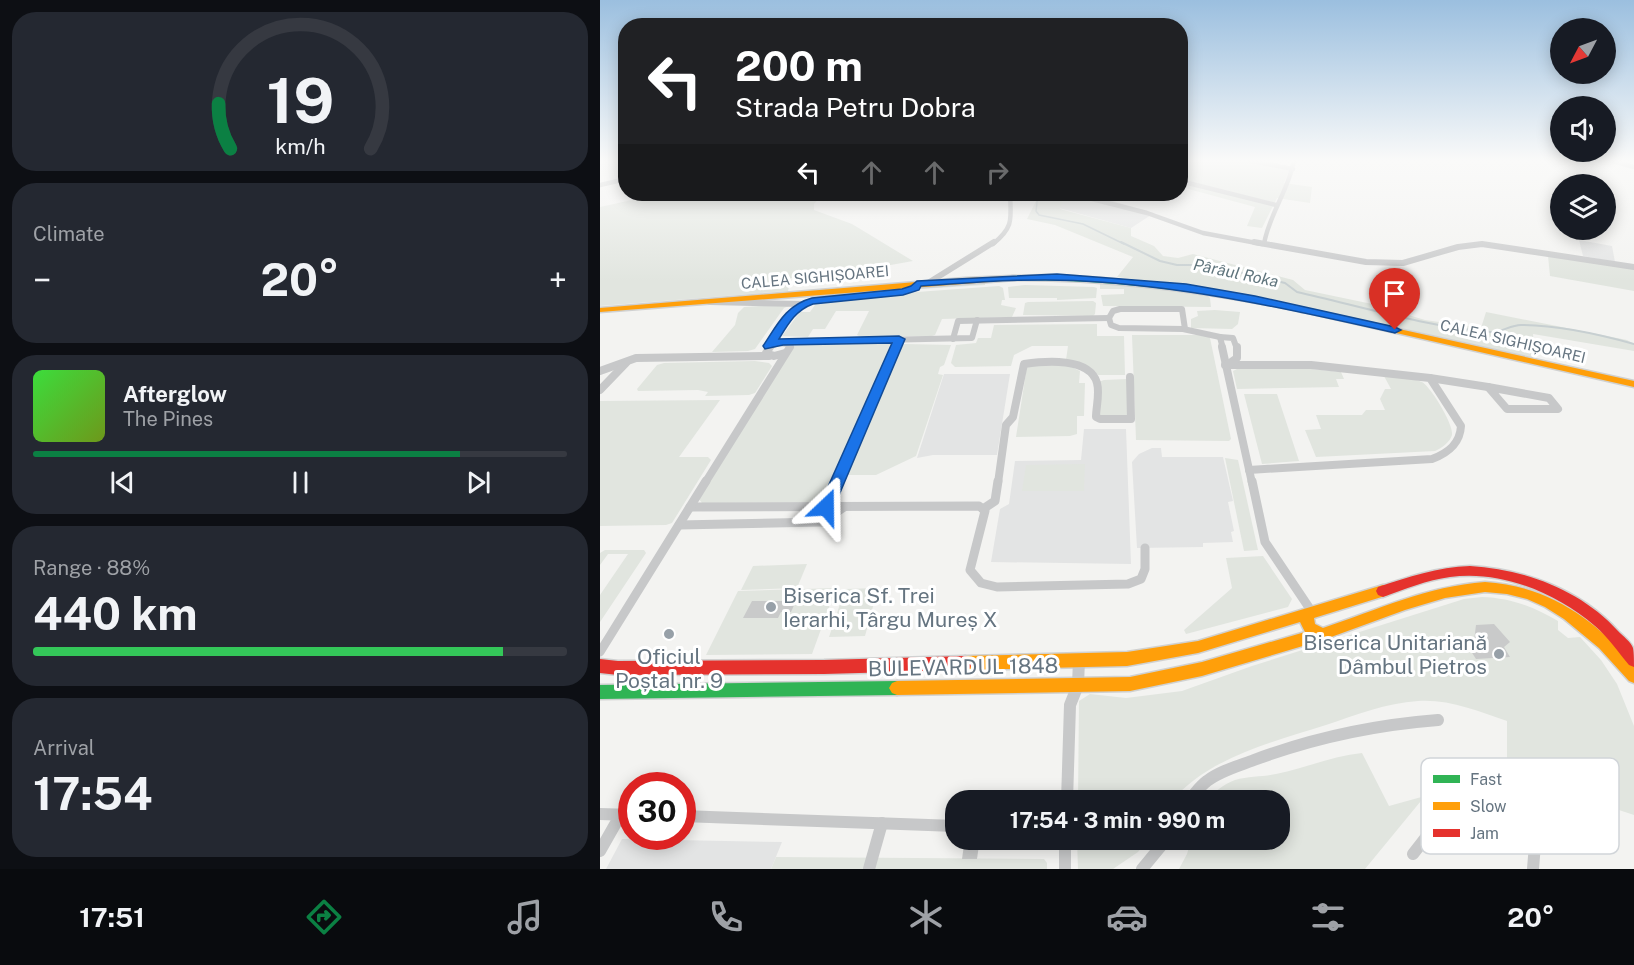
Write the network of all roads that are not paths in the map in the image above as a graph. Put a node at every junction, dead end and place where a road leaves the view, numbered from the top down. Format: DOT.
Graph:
graph roads {
  1 [pos="1010,201"];
  2 [pos="1100,201"];
  3 [pos="1258,201"];
  4 [pos="1278,201"];
  5 [pos="1276,205"];
  6 [pos="1264,244"];
  7 [pos="1634,267"];
  8 [pos="922,283"];
  9 [pos="705,302"];
  10 [pos="802,304"];
  11 [pos="600,310"];
  12 [pos="1109,318"];
  13 [pos="977,320"];
  14 [pos="1185,329"];
  15 [pos="1220,337"];
  16 [pos="899,339"];
  17 [pos="952,339"];
  18 [pos="786,342"];
  19 [pos="769,346"];
  20 [pos="785,353"];
  21 [pos="770,356"];
  22 [pos="629,359"];
  23 [pos="1225,365"];
  24 [pos="600,371"];
  25 [pos="1130,377"];
  26 [pos="1430,378"];
  27 [pos="1634,384"];
  28 [pos="1488,387"];
  29 [pos="600,390"];
  30 [pos="1249,470"];
  31 [pos="690,507"];
  32 [pos="826,507"];
  33 [pos="844,507"];
  34 [pos="983,508"];
  35 [pos="679,525"];
  36 [pos="1145,548"];
  37 [pos="1313,613"];
  38 [pos="1332,630"];
  39 [pos="1319,634"];
  40 [pos="600,652"];
  41 [pos="1079,660"];
  42 [pos="1634,660"];
  43 [pos="600,667"];
  44 [pos="1634,676"];
  45 [pos="600,677"];
  46 [pos="1078,686"];
  47 [pos="600,692"];
  48 [pos="1438,720"];
  49 [pos="1067,790"];
  50 [pos="1198,790"];
  51 [pos="600,814"];
  52 [pos="618,815"];
  53 [pos="696,816"];
  54 [pos="882,823"];
  55 [pos="618,826"];
  56 [pos="945,826"];
  57 [pos="1421,844"];
  58 [pos="1065,850"];
  59 [pos="1158,850"];
  60 [pos="600,851"];
  61 [pos="1413,854"];
  62 [pos="1534,854"];
  63 [pos="869,869"];
  64 [pos="1065,869"];
  65 [pos="1142,869"];
  66 [pos="1533,869"];
  1 -- 8 [label="street"];
  2 -- 6 [label="street"];
  3 -- 5 [label="street"];
  4 -- 5 [label="street"];
  5 -- 6 [label="street"];
  6 -- 7 [label="street"];
  8 -- 9 [label="street, CALEA SIGHIȘOAREI"];
  8 -- 10 [label="street"];
  8 -- 27 [label="street, CALEA SIGHIȘOAREI"];
  9 -- 10 [label="street"];
  9 -- 11 [label="street, CALEA SIGHIȘOAREI"];
  10 -- 19 [label="street"];
  12 -- 13 [label="street"];
  12 -- 14 [label="street"];
  12 -- 14 [label="street"];
  13 -- 17 [label="street"];
  13 -- 17 [label="street"];
  14 -- 15 [label="street"];
  15 -- 23 [label="street"];
  15 -- 23 [label="street"];
  16 -- 17 [label="street"];
  16 -- 18 [label="street"];
  16 -- 32 [label="street"];
  18 -- 19 [label="street"];
  18 -- 20 [label="street"];
  19 -- 21 [label="street"];
  20 -- 21 [label="street"];
  20 -- 31 [label="street"];
  21 -- 22 [label="street"];
  22 -- 24 [label="street"];
  22 -- 29 [label="street"];
  23 -- 26 [label="street"];
  23 -- 30 [label="street"];
  25 -- 34 [label="street"];
  26 -- 28 [label="street"];
  26 -- 30 [label="street"];
  28 -- 28 [label="street"];
  30 -- 37 [label="street"];
  31 -- 32 [label="street"];
  31 -- 35 [label="street"];
  32 -- 33 [label="street"];
  33 -- 34 [label="street"];
  33 -- 35 [label="street"];
  34 -- 36 [label="street"];
  35 -- 40 [label="street"];
  37 -- 38 [label="street"];
  37 -- 39 [label="street"];
  37 -- 41 [label="street, BULEVARDUL 1848"];
  37 -- 42 [label="street, BULEVARDUL 1848"];
  38 -- 39 [label="street, BULEVARDUL 1848"];
  38 -- 44 [label="street"];
  39 -- 46 [label="street, BULEVARDUL 1848"];
  41 -- 43 [label="street, BULEVARDUL 1848"];
  41 -- 46 [label="street"];
  43 -- 45 [label="street"];
  46 -- 47 [label="street, BULEVARDUL 1848"];
  46 -- 49 [label="street"];
  48 -- 50 [label="street"];
  51 -- 52 [label="street"];
  53 -- 54 [label="street"];
  54 -- 56 [label="street"];
  54 -- 63 [label="street"];
  55 -- 60 [label="street"];
  57 -- 61 [label="street"];
  58 -- 64 [label="street"];
  59 -- 65 [label="street"];
  62 -- 66 [label="street"];
}
